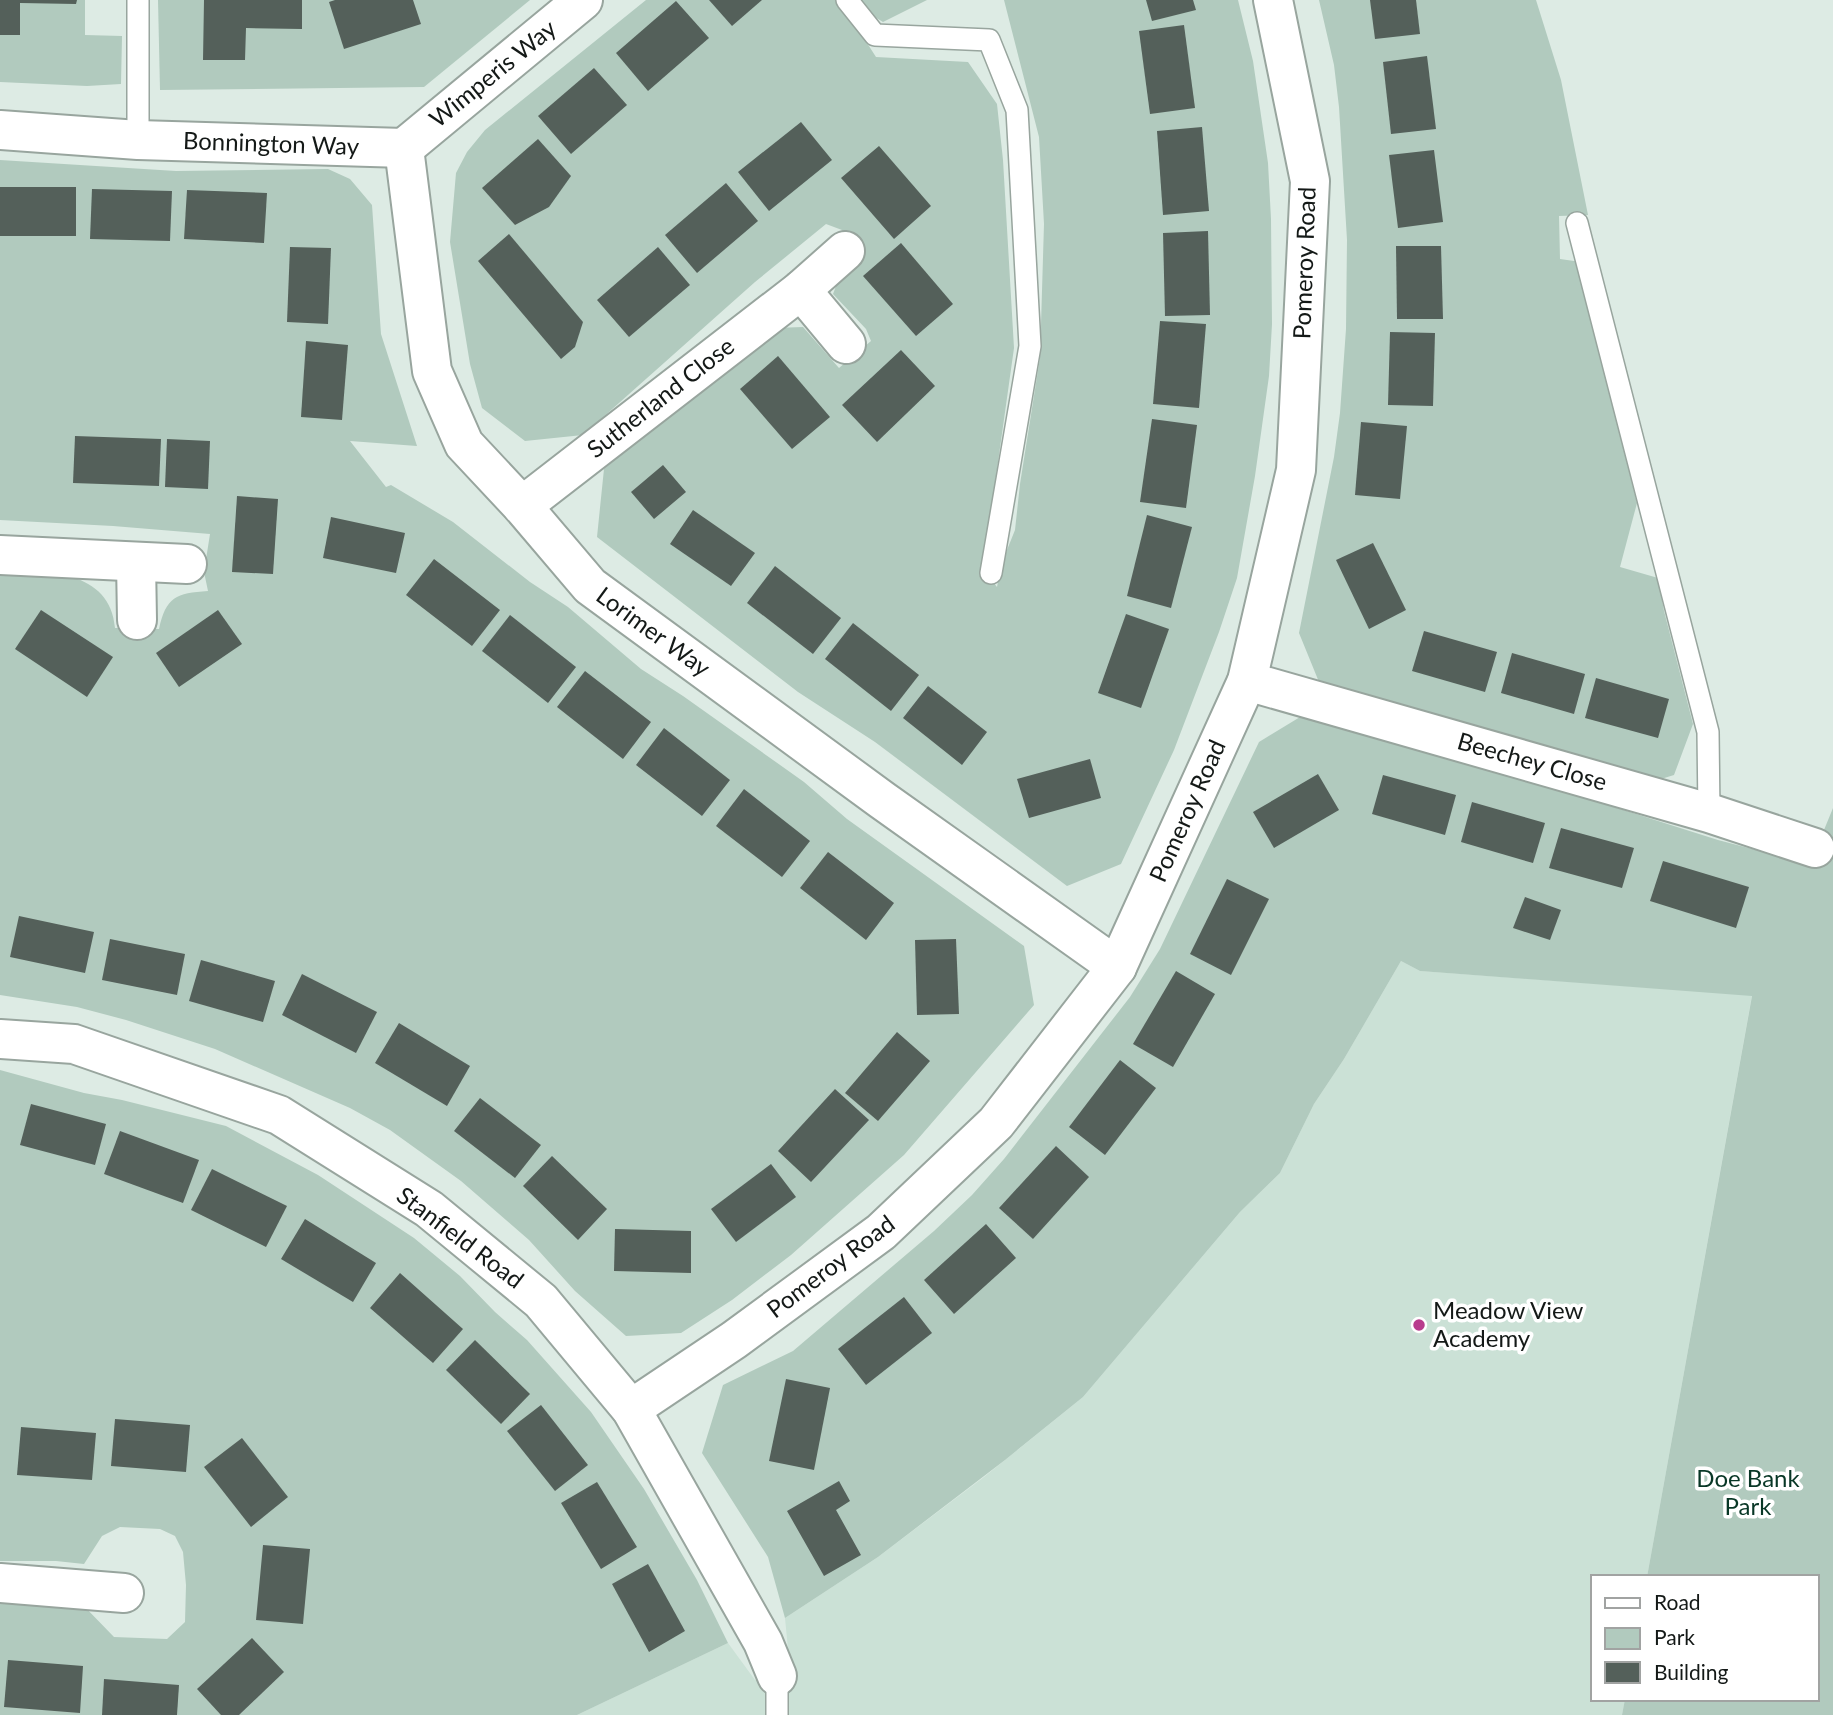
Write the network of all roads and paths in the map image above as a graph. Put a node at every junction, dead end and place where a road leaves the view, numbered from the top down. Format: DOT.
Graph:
graph roads {
  1 [pos="138,0"];
  2 [pos="583,0"];
  3 [pos="848,0"];
  4 [pos="1273,0"];
  5 [pos="0,130"];
  6 [pos="138,140"];
  7 [pos="404,148"];
  8 [pos="1577,223"];
  9 [pos="845,251"];
  10 [pos="801,290"];
  11 [pos="846,344"];
  12 [pos="522,506"];
  13 [pos="0,555"];
  14 [pos="136,562"];
  15 [pos="187,564"];
  16 [pos="991,573"];
  17 [pos="137,620"];
  18 [pos="1247,681"];
  19 [pos="1709,813"];
  20 [pos="1815,848"];
  21 [pos="1117,967"];
  22 [pos="0,1039"];
  23 [pos="631,1409"];
  24 [pos="0,1583"];
  25 [pos="124,1593"];
  26 [pos="770,1659"];
  27 [pos="777,1715"];
  1 -- 6 [label="lane"];
  2 -- 7 [label="street, Wimperis Way"];
  3 -- 16 [label="lane"];
  4 -- 18 [label="street, Pomeroy Road"];
  5 -- 6 [label="street, Bonnington Way"];
  6 -- 7 [label="street, Bonnington Way"];
  7 -- 12 [label="street, Lorimer Way"];
  8 -- 19 [label="lane"];
  9 -- 10 [label="street, Sutherland Close"];
  10 -- 11 [label="street"];
  10 -- 12 [label="street, Sutherland Close"];
  12 -- 21 [label="street, Lorimer Way"];
  13 -- 14 [label="street"];
  14 -- 15 [label="street"];
  14 -- 17 [label="street"];
  18 -- 19 [label="street, Beechey Close"];
  18 -- 21 [label="street, Pomeroy Road"];
  19 -- 20 [label="street, Beechey Close"];
  21 -- 23 [label="street, Pomeroy Road"];
  22 -- 23 [label="street, Stanfield Road"];
  23 -- 26 [label="street, Stanfield Road"];
  24 -- 25 [label="street"];
  26 -- 27 [label="lane"];
}
